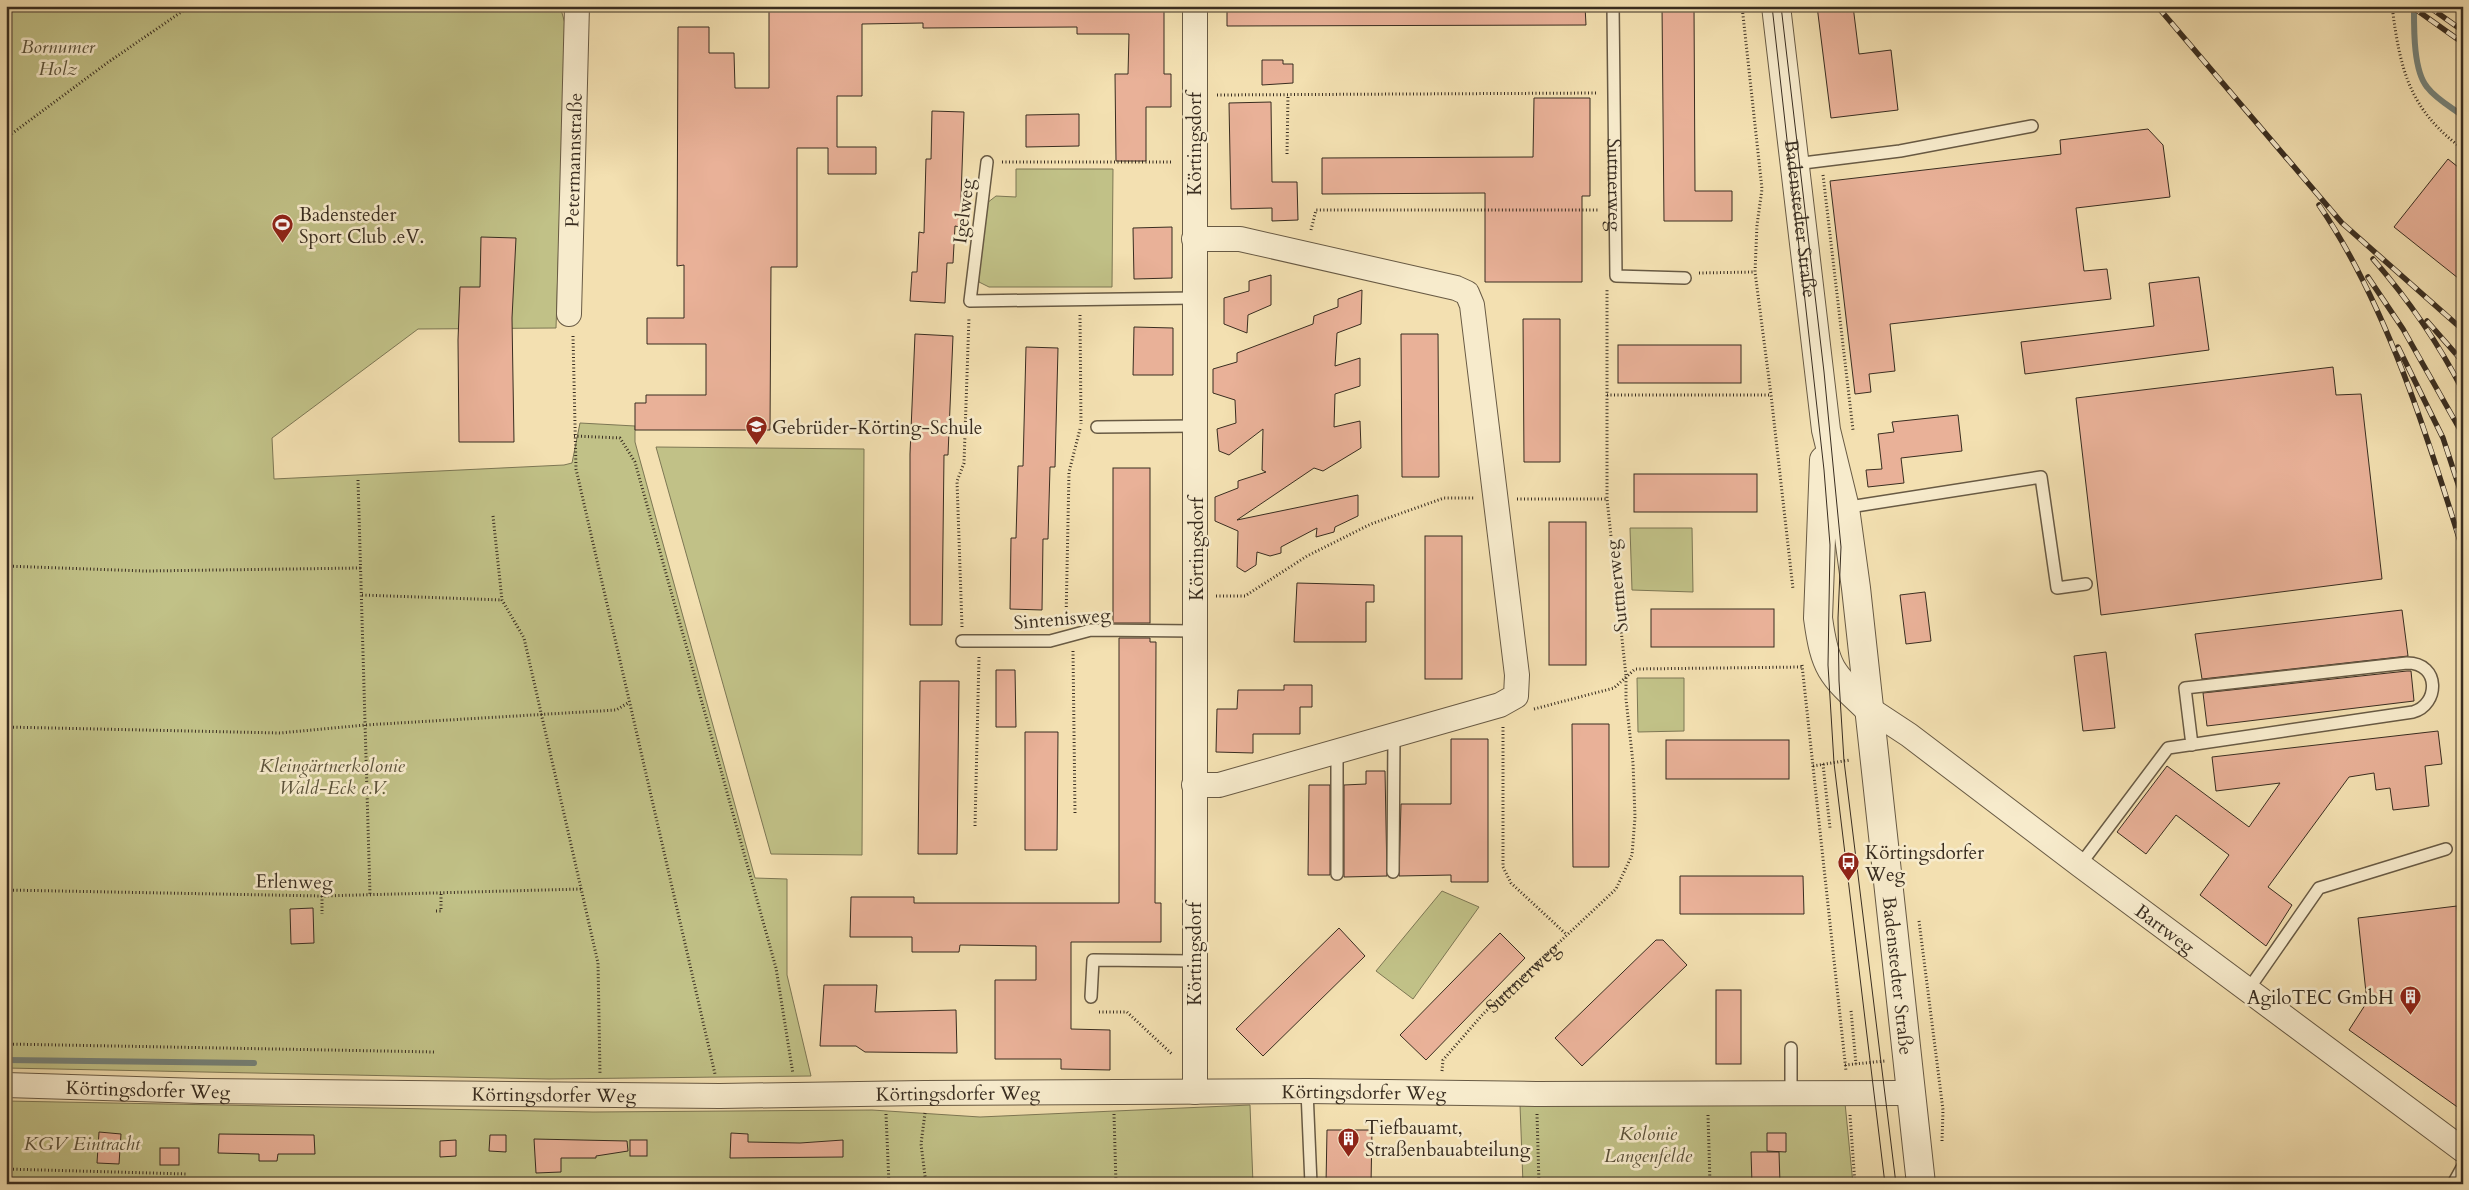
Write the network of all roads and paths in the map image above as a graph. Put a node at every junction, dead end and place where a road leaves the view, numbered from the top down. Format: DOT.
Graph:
graph roads {
  1 [pos="190,6"];
  2 [pos="577,6"];
  3 [pos="1195,6"];
  4 [pos="1613,6"];
  5 [pos="1742,6"];
  6 [pos="1776,6"];
  7 [pos="2392,6"];
  8 [pos="1614,93"];
  9 [pos="1288,94"];
  10 [pos="1194,95"];
  11 [pos="2032,126"];
  12 [pos="6,138"];
  13 [pos="2463,149"];
  14 [pos="1287,154"];
  15 [pos="987,162"];
  16 [pos="1193,162"];
  17 [pos="1808,162"];
  18 [pos="1615,210"];
  19 [pos="1303,229"];
  20 [pos="1194,239"];
  21 [pos="1754,272"];
  22 [pos="1616,276"];
  23 [pos="1685,278"];
  24 [pos="1194,298"];
  25 [pos="1079,300"];
  26 [pos="970,302"];
  27 [pos="569,314"];
  28 [pos="1607,395"];
  29 [pos="1772,395"];
  30 [pos="1195,426"];
  31 [pos="1081,427"];
  32 [pos="1097,427"];
  33 [pos="574,436"];
  34 [pos="1853,436"];
  35 [pos="358,480"];
  36 [pos="1495,499"];
  37 [pos="1607,499"];
  38 [pos="1834,510"];
  39 [pos="493,516"];
  40 [pos="6,566"];
  41 [pos="361,568"];
  42 [pos="2086,584"];
  43 [pos="1196,595"];
  44 [pos="362,596"];
  45 [pos="1794,599"];
  46 [pos="502,600"];
  47 [pos="1196,631"];
  48 [pos="1069,636"];
  49 [pos="962,641"];
  50 [pos="979,641"];
  51 [pos="1801,657"];
  52 [pos="1802,667"];
  53 [pos="1626,676"];
  54 [pos="1516,696"];
  55 [pos="628,703"];
  56 [pos="1868,708"];
  57 [pos="540,713"];
  58 [pos="1503,719"];
  59 [pos="364,725"];
  60 [pos="6,727"];
  61 [pos="1394,736"];
  62 [pos="2192,745"];
  63 [pos="1337,752"];
  64 [pos="1823,764"];
  65 [pos="1194,785"];
  66 [pos="1075,813"];
  67 [pos="975,826"];
  68 [pos="1830,828"];
  69 [pos="2446,849"];
  70 [pos="2080,865"];
  71 [pos="1393,872"];
  72 [pos="1337,874"];
  73 [pos="581,889"];
  74 [pos="6,890"];
  75 [pos="442,893"];
  76 [pos="370,895"];
  77 [pos="322,896"];
  78 [pos="436,911"];
  79 [pos="322,914"];
  80 [pos="1919,920"];
  81 [pos="1567,935"];
  82 [pos="1194,961"];
  83 [pos="2248,990"];
  84 [pos="1091,997"];
  85 [pos="1851,1011"];
  86 [pos="6,1044"];
  87 [pos="1791,1048"];
  88 [pos="436,1052"];
  89 [pos="1856,1064"];
  90 [pos="1195,1084"];
  91 [pos="6,1085"];
  92 [pos="1307,1091"];
  93 [pos="924,1092"];
  94 [pos="1440,1092"];
  95 [pos="1707,1092"];
  96 [pos="1791,1092"];
  97 [pos="1848,1092"];
  98 [pos="1113,1093"];
  99 [pos="1911,1093"];
  100 [pos="886,1094"];
  101 [pos="1536,1094"];
  102 [pos="600,1095"];
  103 [pos="720,1096"];
  104 [pos="797,1096"];
  105 [pos="1942,1145"];
  106 [pos="2463,1150"];
  107 [pos="2463,1166"];
  108 [pos="6,1169"];
  109 [pos="187,1174"];
  110 [pos="889,1184"];
  111 [pos="926,1184"];
  112 [pos="1116,1184"];
  113 [pos="1311,1184"];
  114 [pos="1539,1184"];
  115 [pos="1710,1184"];
  116 [pos="1855,1184"];
  117 [pos="1921,1184"];
  118 [pos="2453,1184"];
  1 -- 12 [label="path"];
  2 -- 27 [label="street, Petermannstraße"];
  3 -- 10 [label="street, Körtingsdorf"];
  4 -- 8 [label="lane, Suttnerweg"];
  5 -- 21 [label="path"];
  6 -- 17 [label="street, Badenstedter Straße"];
  7 -- 13 [label="path"];
  8 -- 9 [label="path"];
  8 -- 18 [label="lane, Suttnerweg"];
  9 -- 10 [label="path"];
  9 -- 14 [label="path"];
  10 -- 16 [label="street, Körtingsdorf"];
  11 -- 17 [label="lane"];
  15 -- 16 [label="path, Igelweg"];
  15 -- 26 [label="lane, Igelweg"];
  16 -- 20 [label="street, Körtingsdorf"];
  17 -- 34 [label="path"];
  17 -- 38 [label="street, Badenstedter Straße"];
  18 -- 19 [label="path"];
  18 -- 22 [label="lane, Suttnerweg"];
  20 -- 24 [label="street, Körtingsdorf"];
  20 -- 36 [label="street"];
  21 -- 23 [label="path"];
  21 -- 29 [label="path"];
  22 -- 23 [label="lane"];
  22 -- 28 [label="path, Suttnerweg"];
  24 -- 25 [label="lane"];
  24 -- 30 [label="street, Körtingsdorf"];
  25 -- 26 [label="lane"];
  25 -- 31 [label="path"];
  26 -- 49 [label="path"];
  27 -- 33 [label="path"];
  28 -- 29 [label="path"];
  28 -- 37 [label="path, Suttnerweg"];
  29 -- 45 [label="path"];
  30 -- 32 [label="lane"];
  30 -- 43 [label="street, Körtingsdorf"];
  31 -- 32 [label="path"];
  31 -- 48 [label="path"];
  33 -- 55 [label="path"];
  33 -- 104 [label="path"];
  35 -- 41 [label="path"];
  36 -- 37 [label="path"];
  36 -- 43 [label="path"];
  36 -- 54 [label="street"];
  37 -- 53 [label="path, Suttnerweg"];
  38 -- 42 [label="lane"];
  38 -- 56 [label="street, Badenstedter Straße"];
  38 -- 56 [label="street, Badenstedter Straße"];
  39 -- 46 [label="path"];
  40 -- 41 [label="path"];
  41 -- 44 [label="path"];
  43 -- 47 [label="street, Körtingsdorf"];
  44 -- 46 [label="path"];
  44 -- 59 [label="path"];
  46 -- 57 [label="path"];
  47 -- 48 [label="lane, Sintenisweg"];
  47 -- 65 [label="street, Körtingsdorf"];
  48 -- 50 [label="lane, Sintenisweg"];
  48 -- 66 [label="path"];
  49 -- 50 [label="lane, Sintenisweg"];
  50 -- 67 [label="path"];
  51 -- 52 [label="path"];
  52 -- 53 [label="path"];
  52 -- 97 [label="path"];
  53 -- 54 [label="path"];
  53 -- 81 [label="path, Suttnerweg"];
  54 -- 61 [label="street"];
  55 -- 57 [label="path"];
  55 -- 103 [label="path"];
  56 -- 70 [label="street, Bartweg"];
  56 -- 99 [label="street, Badenstedter Straße"];
  57 -- 59 [label="path"];
  57 -- 73 [label="path"];
  58 -- 81 [label="path"];
  59 -- 60 [label="path"];
  59 -- 76 [label="path"];
  61 -- 63 [label="street"];
  61 -- 71 [label="lane"];
  62 -- 62 [label="lane"];
  62 -- 70 [label="lane"];
  63 -- 65 [label="street"];
  63 -- 72 [label="lane"];
  64 -- 68 [label="path"];
  65 -- 82 [label="street, Körtingsdorf"];
  69 -- 83 [label="lane"];
  70 -- 83 [label="street, Bartweg"];
  73 -- 75 [label="path, Erlenweg"];
  73 -- 102 [label="path"];
  74 -- 77 [label="path, Erlenweg"];
  75 -- 76 [label="path, Erlenweg"];
  75 -- 78 [label="path"];
  76 -- 77 [label="path, Erlenweg"];
  77 -- 79 [label="path"];
  80 -- 105 [label="path"];
  81 -- 94 [label="path, Suttnerweg"];
  82 -- 84 [label="lane"];
  82 -- 90 [label="street, Körtingsdorf"];
  83 -- 106 [label="street, Bartweg"];
  84 -- 90 [label="path"];
  85 -- 89 [label="path"];
  86 -- 88 [label="path"];
  87 -- 96 [label="lane"];
  90 -- 92 [label="street, Körtingsdorfer Weg"];
  90 -- 98 [label="street, Körtingsdorfer Weg"];
  91 -- 102 [label="street, Körtingsdorfer Weg"];
  92 -- 94 [label="street, Körtingsdorfer Weg"];
  92 -- 113 [label="lane"];
  93 -- 98 [label="street, Körtingsdorfer Weg"];
  93 -- 100 [label="street, Körtingsdorfer Weg"];
  93 -- 111 [label="path"];
  94 -- 101 [label="street, Körtingsdorfer Weg"];
  95 -- 96 [label="street, Körtingsdorfer Weg"];
  95 -- 101 [label="street, Körtingsdorfer Weg"];
  95 -- 115 [label="path"];
  96 -- 97 [label="street, Körtingsdorfer Weg"];
  97 -- 99 [label="street, Körtingsdorfer Weg"];
  97 -- 116 [label="path"];
  98 -- 112 [label="path"];
  99 -- 117 [label="street, Badenstedter Straße"];
  100 -- 104 [label="street, Körtingsdorfer Weg"];
  100 -- 110 [label="path"];
  101 -- 114 [label="path"];
  102 -- 103 [label="street, Körtingsdorfer Weg"];
  103 -- 104 [label="street, Körtingsdorfer Weg"];
  107 -- 118 [label="lane"];
  108 -- 109 [label="path"];
}
